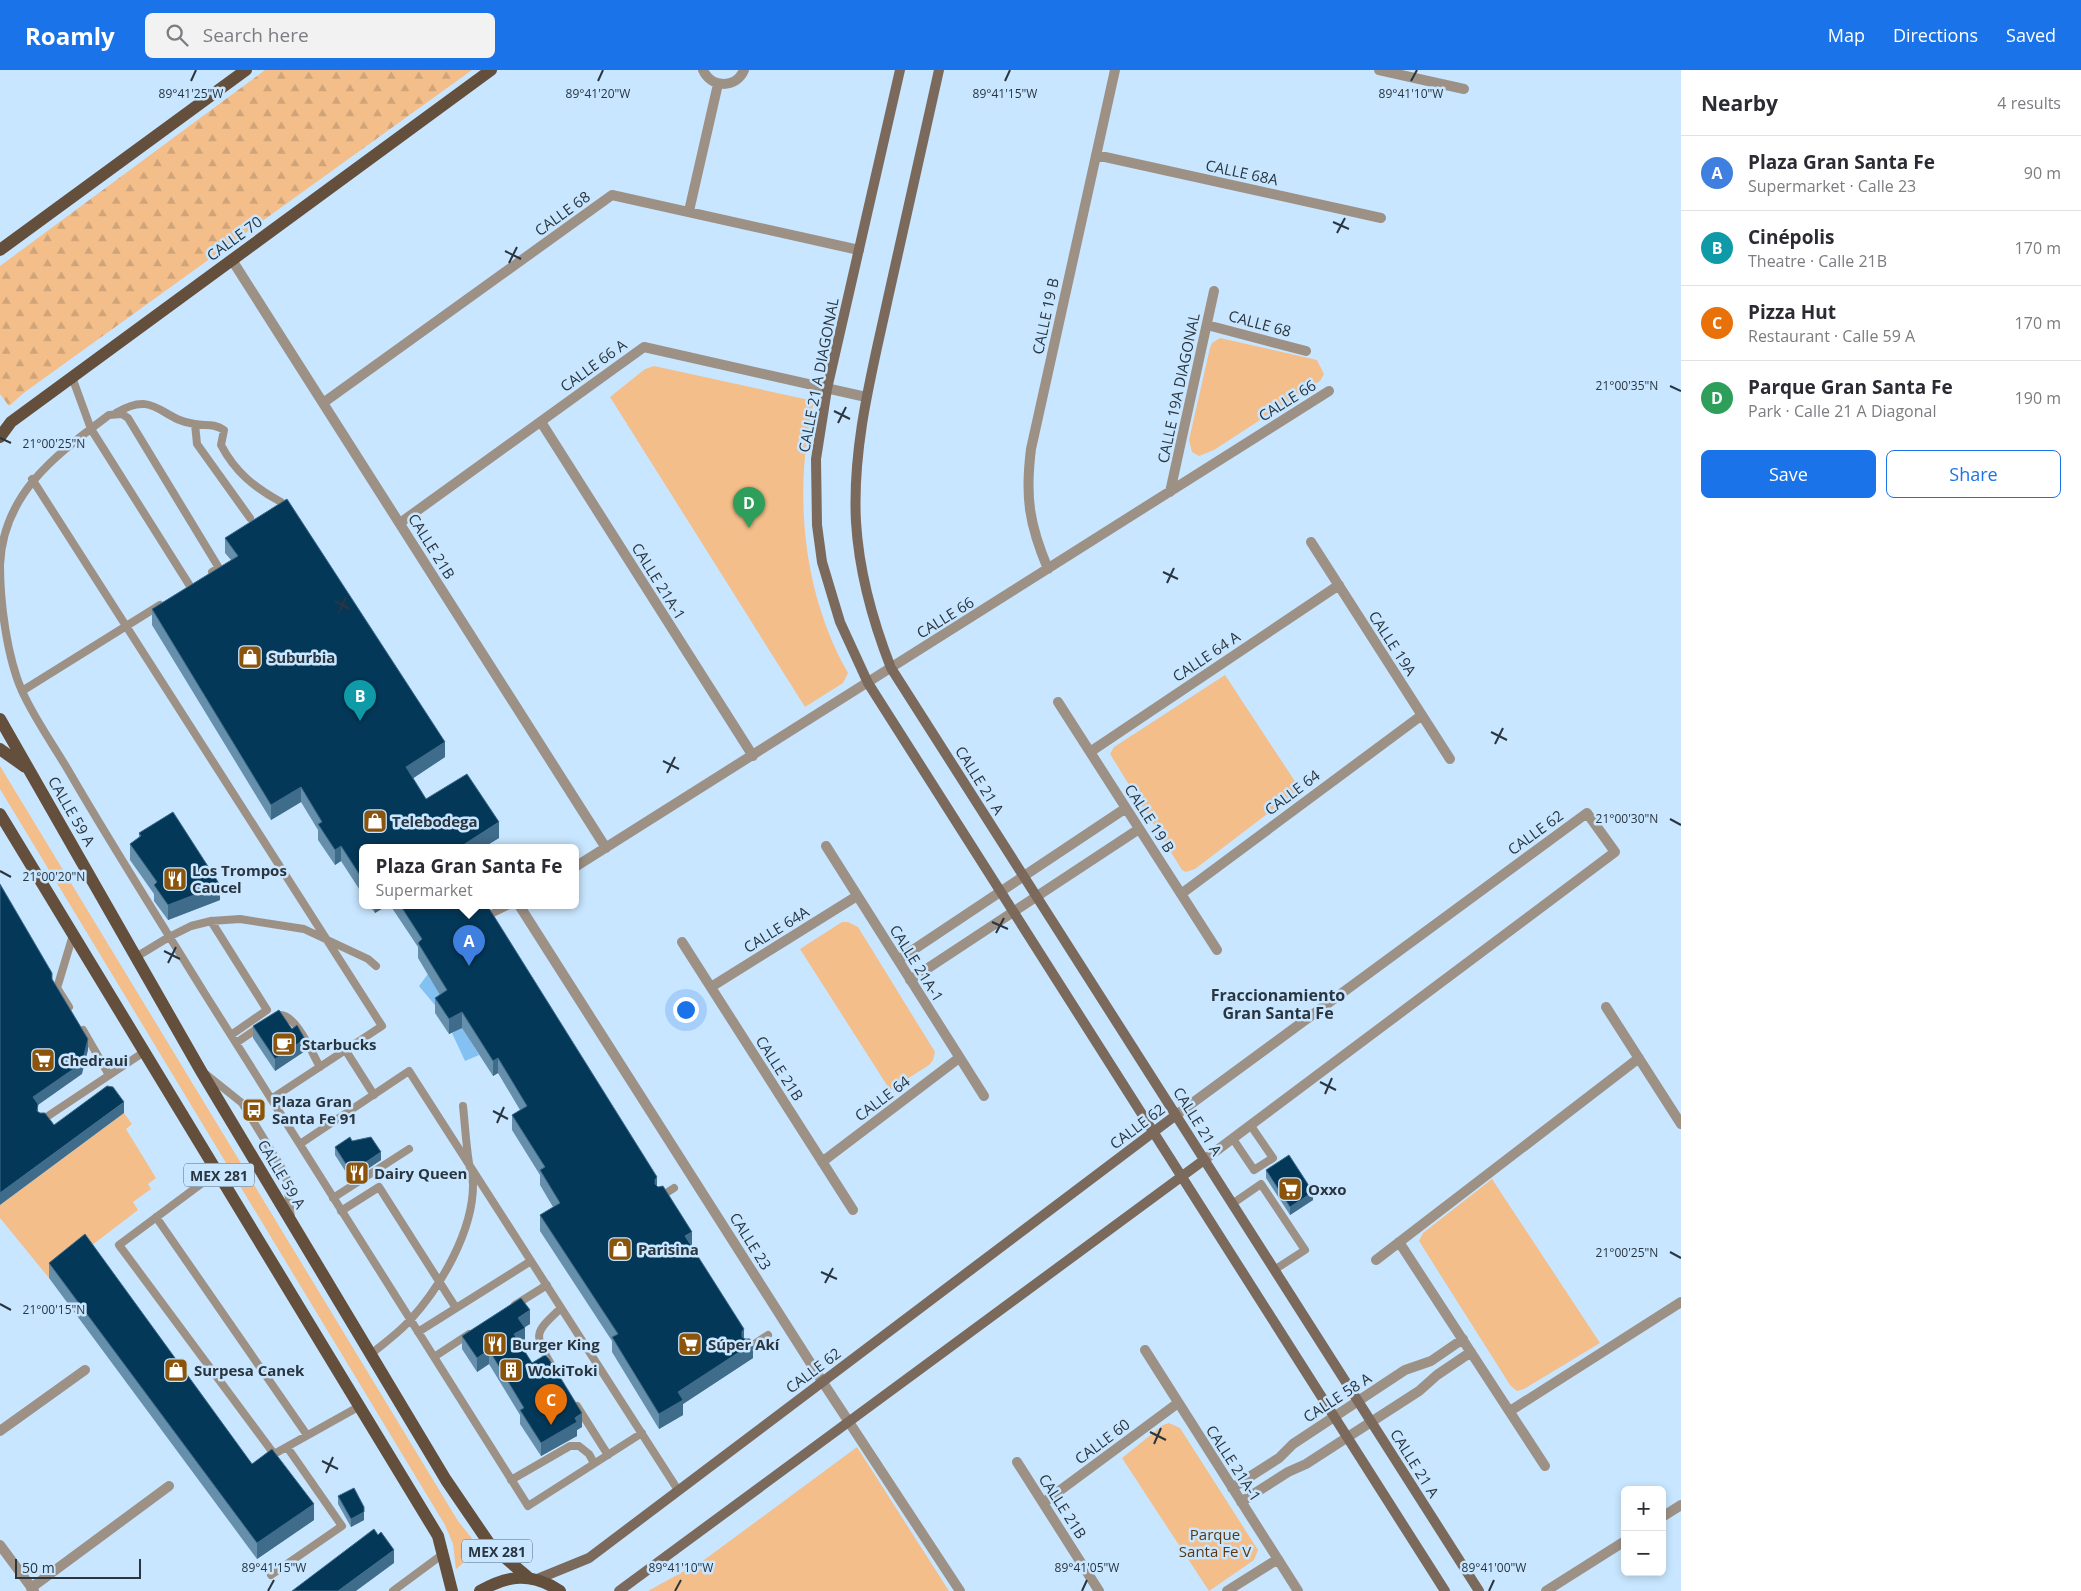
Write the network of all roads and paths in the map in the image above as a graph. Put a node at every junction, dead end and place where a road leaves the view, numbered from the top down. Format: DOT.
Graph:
graph roads {
  1 [pos="246,70"];
  2 [pos="491,70"];
  3 [pos="703,70"];
  4 [pos="744,70"];
  5 [pos="900,70"];
  6 [pos="939,70"];
  7 [pos="1115,70"];
  8 [pos="1378,70"];
  9 [pos="718,84"];
  10 [pos="1464,90"];
  11 [pos="1096,155"];
  12 [pos="689,211"];
  13 [pos="1381,218"];
  14 [pos="0,250"];
  15 [pos="859,250"];
  16 [pos="232,260"];
  17 [pos="1214,291"];
  18 [pos="1207,325"];
  19 [pos="1306,351"];
  20 [pos="72,377"];
  21 [pos="828,389"];
  22 [pos="1329,391"];
  23 [pos="866,397"];
  24 [pos="323,403"];
  25 [pos="116,413"];
  26 [pos="541,422"];
  27 [pos="194,424"];
  28 [pos="91,429"];
  29 [pos="0,436"];
  30 [pos="32,480"];
  31 [pos="1170,492"];
  32 [pos="281,502"];
  33 [pos="250,518"];
  34 [pos="400,523"];
  35 [pos="1311,542"];
  36 [pos="1048,569"];
  37 [pos="198,581"];
  38 [pos="1339,585"];
  39 [pos="183,591"];
  40 [pos="167,600"];
  41 [pos="126,626"];
  42 [pos="891,668"];
  43 [pos="868,683"];
  44 [pos="22,691"];
  45 [pos="1058,702"];
  46 [pos="1422,715"];
  47 [pos="0,719"];
  48 [pos="0,750"];
  49 [pos="1090,752"];
  50 [pos="753,756"];
  51 [pos="1450,759"];
  52 [pos="29,770"];
  53 [pos="1126,808"];
  54 [pos="0,814"];
  55 [pos="1139,829"];
  56 [pos="826,846"];
  57 [pos="606,848"];
  58 [pos="579,865"];
  59 [pos="1023,876"];
  60 [pos="1000,891"];
  61 [pos="1181,894"];
  62 [pos="858,896"];
  63 [pos="1037,896"];
  64 [pos="501,909"];
  65 [pos="522,909"];
  66 [pos="495,912"];
  67 [pos="1014,912"];
  68 [pos="211,921"];
  69 [pos="73,935"];
  70 [pos="169,937"];
  71 [pos="327,940"];
  72 [pos="682,942"];
  73 [pos="1217,950"];
  74 [pos="136,957"];
  75 [pos="898,960"];
  76 [pos="376,966"];
  77 [pos="910,980"];
  78 [pos="711,987"];
  79 [pos="1606,1007"];
  80 [pos="71,1011"];
  81 [pos="80,1027"];
  82 [pos="231,1035"];
  83 [pos="236,1043"];
  84 [pos="346,1051"];
  85 [pos="144,1052"];
  86 [pos="959,1058"];
  87 [pos="1639,1058"];
  88 [pos="320,1068"];
  89 [pos="202,1071"];
  90 [pos="109,1075"];
  91 [pos="374,1095"];
  92 [pos="984,1096"];
  93 [pos="271,1099"];
  94 [pos="463,1106"];
  95 [pos="1176,1115"];
  96 [pos="42,1120"];
  97 [pos="1681,1124"];
  98 [pos="1251,1126"];
  99 [pos="1153,1132"];
  100 [pos="1233,1139"];
  101 [pos="300,1144"];
  102 [pos="409,1149"];
  103 [pos="1204,1160"];
  104 [pos="822,1162"];
  105 [pos="469,1164"];
  106 [pos="217,1172"];
  107 [pos="1182,1177"];
  108 [pos="674,1188"];
  109 [pos="660,1197"];
  110 [pos="333,1198"];
  111 [pos="1232,1204"];
  112 [pos="853,1210"];
  113 [pos="341,1211"];
  114 [pos="156,1217"];
  115 [pos="292,1222"];
  116 [pos="1400,1242"];
  117 [pos="1376,1260"];
  118 [pos="531,1261"];
  119 [pos="1274,1270"];
  120 [pos="439,1281"];
  121 [pos="546,1285"];
  122 [pos="1681,1302"];
  123 [pos="456,1308"];
  124 [pos="561,1308"];
  125 [pos="506,1311"];
  126 [pos="410,1320"];
  127 [pos="474,1331"];
  128 [pos="418,1332"];
  129 [pos="768,1336"];
  130 [pos="1463,1339"];
  131 [pos="747,1349"];
  132 [pos="1145,1350"];
  133 [pos="1471,1352"];
  134 [pos="371,1354"];
  135 [pos="434,1357"];
  136 [pos="85,1370"];
  137 [pos="556,1372"];
  138 [pos="822,1382"];
  139 [pos="572,1397"];
  140 [pos="1358,1401"];
  141 [pos="1178,1403"];
  142 [pos="360,1406"];
  143 [pos="1510,1411"];
  144 [pos="1334,1417"];
  145 [pos="849,1422"];
  146 [pos="1371,1422"];
  147 [pos="0,1431"];
  148 [pos="642,1433"];
  149 [pos="307,1435"];
  150 [pos="1348,1438"];
  151 [pos="287,1447"];
  152 [pos="608,1455"];
  153 [pos="1017,1462"];
  154 [pos="594,1463"];
  155 [pos="1545,1466"];
  156 [pos="512,1480"];
  157 [pos="169,1486"];
  158 [pos="1232,1488"];
  159 [pos="678,1490"];
  160 [pos="1241,1502"];
  161 [pos="1043,1503"];
  162 [pos="1681,1505"];
  163 [pos="1666,1514"];
  164 [pos="1621,1544"];
  165 [pos="0,1545"];
  166 [pos="443,1554"];
  167 [pos="1278,1559"];
  168 [pos="271,1575"];
  169 [pos="532,1579"];
  170 [pos="401,1588"];
  171 [pos="33,1589"];
  172 [pos="392,1591"];
  173 [pos="452,1591"];
  174 [pos="480,1591"];
  175 [pos="560,1591"];
  176 [pos="620,1591"];
  177 [pos="960,1591"];
  178 [pos="1099,1591"];
  179 [pos="1227,1591"];
  180 [pos="1298,1591"];
  181 [pos="1445,1591"];
  182 [pos="1479,1591"];
  183 [pos="1546,1591"];
  1 -- 14 [label="main road"];
  2 -- 16 [label="main road, CALLE 70"];
  3 -- 9 [label="street"];
  4 -- 9 [label="street"];
  5 -- 15 [label="main road, CALLE 21 A DIAGONAL"];
  6 -- 23 [label="main road"];
  7 -- 11 [label="street, CALLE 19 B"];
  8 -- 10 [label="street"];
  9 -- 12 [label="street"];
  11 -- 13 [label="street, CALLE 68A"];
  11 -- 36 [label="street, CALLE 19 B"];
  12 -- 15 [label="street, CALLE 68"];
  12 -- 24 [label="street, CALLE 68"];
  15 -- 21 [label="main road, CALLE 21 A DIAGONAL"];
  16 -- 20 [label="main road, CALLE 70"];
  16 -- 24 [label="street, CALLE 21B"];
  17 -- 18 [label="street, CALLE 19A DIAGONAL"];
  18 -- 19 [label="street, CALLE 68"];
  18 -- 31 [label="street, CALLE 19A DIAGONAL"];
  20 -- 28 [label="lane"];
  20 -- 29 [label="main road, CALLE 70"];
  21 -- 23 [label="street, CALLE 66 A"];
  21 -- 26 [label="street, CALLE 66 A"];
  21 -- 43 [label="main road, CALLE 21 A DIAGONAL"];
  22 -- 31 [label="street, CALLE 66"];
  23 -- 42 [label="main road"];
  24 -- 34 [label="street, CALLE 21B"];
  25 -- 27 [label="lane"];
  25 -- 28 [label="lane"];
  25 -- 37 [label="lane"];
  26 -- 34 [label="street, CALLE 66 A"];
  26 -- 50 [label="street, CALLE 21A-1"];
  27 -- 32 [label="lane"];
  27 -- 33 [label="lane"];
  28 -- 30 [label="lane"];
  28 -- 37 [label="lane"];
  30 -- 41 [label="lane"];
  30 -- 44 [label="lane"];
  31 -- 36 [label="street, CALLE 66"];
  34 -- 57 [label="street, CALLE 21B"];
  35 -- 38 [label="street, CALLE 19A"];
  36 -- 42 [label="street, CALLE 66"];
  37 -- 39 [label="lane"];
  38 -- 46 [label="street, CALLE 19A"];
  38 -- 49 [label="street, CALLE 64 A"];
  40 -- 41 [label="lane"];
  41 -- 44 [label="lane"];
  41 -- 71 [label="lane"];
  42 -- 43 [label="street, CALLE 66"];
  42 -- 59 [label="main road, CALLE 21 A"];
  43 -- 50 [label="street, CALLE 66"];
  43 -- 60 [label="main road"];
  44 -- 70 [label="lane"];
  45 -- 49 [label="street, CALLE 19 B"];
  46 -- 51 [label="street, CALLE 19A"];
  46 -- 61 [label="street, CALLE 64"];
  47 -- 52 [label="main road, CALLE 59 A / MEX 281"];
  48 -- 52 [label="main road"];
  49 -- 53 [label="street, CALLE 19 B"];
  50 -- 57 [label="street, CALLE 66"];
  52 -- 74 [label="main road, CALLE 59 A / MEX 281"];
  53 -- 55 [label="street, CALLE 19 B"];
  53 -- 59 [label="street"];
  54 -- 69 [label="main road, MEX 281"];
  55 -- 61 [label="street, CALLE 19 B"];
  55 -- 63 [label="street"];
  56 -- 62 [label="street, CALLE 21A-1"];
  57 -- 58 [label="street, CALLE 66"];
  59 -- 60 [label="street"];
  59 -- 63 [label="main road, CALLE 21 A"];
  60 -- 67 [label="main road"];
  60 -- 75 [label="street"];
  61 -- 73 [label="street, CALLE 19 B"];
  62 -- 75 [label="street, CALLE 21A-1"];
  62 -- 78 [label="street, CALLE 64A"];
  63 -- 67 [label="street"];
  63 -- 95 [label="main road, CALLE 21 A"];
  64 -- 66 [label="lane"];
  65 -- 138 [label="street, CALLE 23"];
  67 -- 77 [label="street"];
  67 -- 99 [label="main road"];
  68 -- 70 [label="lane"];
  68 -- 71 [label="lane"];
  68 -- 82 [label="lane"];
  69 -- 80 [label="lane"];
  69 -- 85 [label="main road, MEX 281"];
  70 -- 74 [label="lane"];
  70 -- 82 [label="lane"];
  71 -- 76 [label="lane"];
  71 -- 84 [label="lane"];
  72 -- 78 [label="street, CALLE 21B"];
  74 -- 89 [label="main road, CALLE 59 A / MEX 281"];
  75 -- 77 [label="street, CALLE 21A-1"];
  77 -- 86 [label="street, CALLE 21A-1"];
  78 -- 104 [label="street, CALLE 21B"];
  79 -- 87 [label="street"];
  81 -- 90 [label="lane"];
  82 -- 83 [label="lane"];
  83 -- 88 [label="lane"];
  83 -- 93 [label="lane"];
  84 -- 88 [label="lane"];
  84 -- 91 [label="lane"];
  85 -- 90 [label="lane"];
  85 -- 106 [label="main road, MEX 281"];
  86 -- 92 [label="street, CALLE 21A-1"];
  86 -- 104 [label="street, CALLE 64"];
  87 -- 97 [label="street"];
  87 -- 116 [label="street"];
  88 -- 93 [label="lane"];
  89 -- 115 [label="main road, CALLE 59 A / MEX 281"];
  89 -- 115 [label="lane"];
  90 -- 96 [label="lane"];
  91 -- 101 [label="lane"];
  91 -- 105 [label="lane"];
  93 -- 101 [label="lane"];
  94 -- 105 [label="lane"];
  95 -- 98 [label="street, CALLE 62"];
  95 -- 99 [label="main road, CALLE 62"];
  95 -- 103 [label="main road, CALLE 21 A"];
  98 -- 100 [label="street, CALLE 62"];
  98 -- 100 [label="lane"];
  99 -- 107 [label="main road"];
  99 -- 138 [label="main road, CALLE 62"];
  100 -- 103 [label="street, CALLE 62"];
  101 -- 110 [label="lane"];
  102 -- 110 [label="lane"];
  103 -- 107 [label="main road, CALLE 62"];
  103 -- 111 [label="main road, CALLE 21 A"];
  104 -- 112 [label="street, CALLE 21B"];
  105 -- 118 [label="lane"];
  105 -- 120 [label="lane"];
  106 -- 114 [label="lane"];
  106 -- 142 [label="main road, MEX 281"];
  107 -- 144 [label="main road"];
  107 -- 145 [label="main road, CALLE 62"];
  108 -- 109 [label="lane"];
  110 -- 113 [label="lane"];
  111 -- 119 [label="main road, CALLE 21 A"];
  111 -- 119 [label="lane"];
  113 -- 120 [label="lane"];
  113 -- 126 [label="lane"];
  114 -- 149 [label="lane"];
  114 -- 151 [label="lane"];
  115 -- 134 [label="main road, CALLE 59 A / MEX 281"];
  116 -- 117 [label="street"];
  116 -- 130 [label="street"];
  118 -- 121 [label="lane"];
  118 -- 123 [label="lane"];
  119 -- 140 [label="main road, CALLE 21 A"];
  120 -- 123 [label="lane"];
  120 -- 126 [label="lane"];
  121 -- 124 [label="lane"];
  121 -- 125 [label="lane"];
  122 -- 143 [label="street"];
  123 -- 128 [label="lane"];
  124 -- 137 [label="lane"];
  124 -- 148 [label="lane"];
  126 -- 128 [label="lane"];
  126 -- 134 [label="lane"];
  127 -- 135 [label="lane"];
  128 -- 135 [label="lane"];
  129 -- 131 [label="lane"];
  130 -- 133 [label="street"];
  130 -- 140 [label="street, CALLE 58 A"];
  132 -- 141 [label="street, CALLE 21A-1"];
  133 -- 143 [label="street"];
  133 -- 146 [label="street"];
  134 -- 169 [label="main road, CALLE 59 A / MEX 281"];
  135 -- 156 [label="lane"];
  136 -- 147 [label="street"];
  138 -- 145 [label="street, CALLE 23"];
  138 -- 159 [label="main road, CALLE 62"];
  139 -- 152 [label="lane"];
  140 -- 144 [label="street, CALLE 58 A"];
  140 -- 146 [label="main road, CALLE 21 A"];
  141 -- 158 [label="street, CALLE 21A-1"];
  141 -- 161 [label="street, CALLE 60"];
  142 -- 149 [label="lane"];
  142 -- 166 [label="main road, MEX 281"];
  143 -- 155 [label="street"];
  144 -- 150 [label="main road"];
  144 -- 158 [label="street, CALLE 58 A"];
  145 -- 176 [label="main road, CALLE 62"];
  145 -- 177 [label="street, CALLE 23"];
  146 -- 150 [label="street"];
  146 -- 182 [label="main road, CALLE 21 A"];
  148 -- 152 [label="lane"];
  148 -- 159 [label="lane"];
  149 -- 151 [label="lane"];
  150 -- 160 [label="street"];
  150 -- 181 [label="main road"];
  151 -- 168 [label="lane"];
  152 -- 154 [label="lane"];
  153 -- 161 [label="street, CALLE 21B"];
  154 -- 156 [label="lane"];
  154 -- 156 [label="lane"];
  157 -- 171 [label="street"];
  158 -- 160 [label="street, CALLE 21A-1"];
  159 -- 169 [label="main road, CALLE 62"];
  160 -- 167 [label="street, CALLE 21A-1"];
  161 -- 178 [label="street, CALLE 21B"];
  162 -- 163 [label="street"];
  164 -- 183 [label="street"];
  165 -- 171 [label="street"];
  166 -- 170 [label="lane"];
  166 -- 173 [label="main road, MEX 281"];
  167 -- 179 [label="street"];
  167 -- 180 [label="street, CALLE 21A-1"];
  169 -- 174 [label="main road"];
  169 -- 175 [label="main road"];
  170 -- 172 [label="lane"];
}
